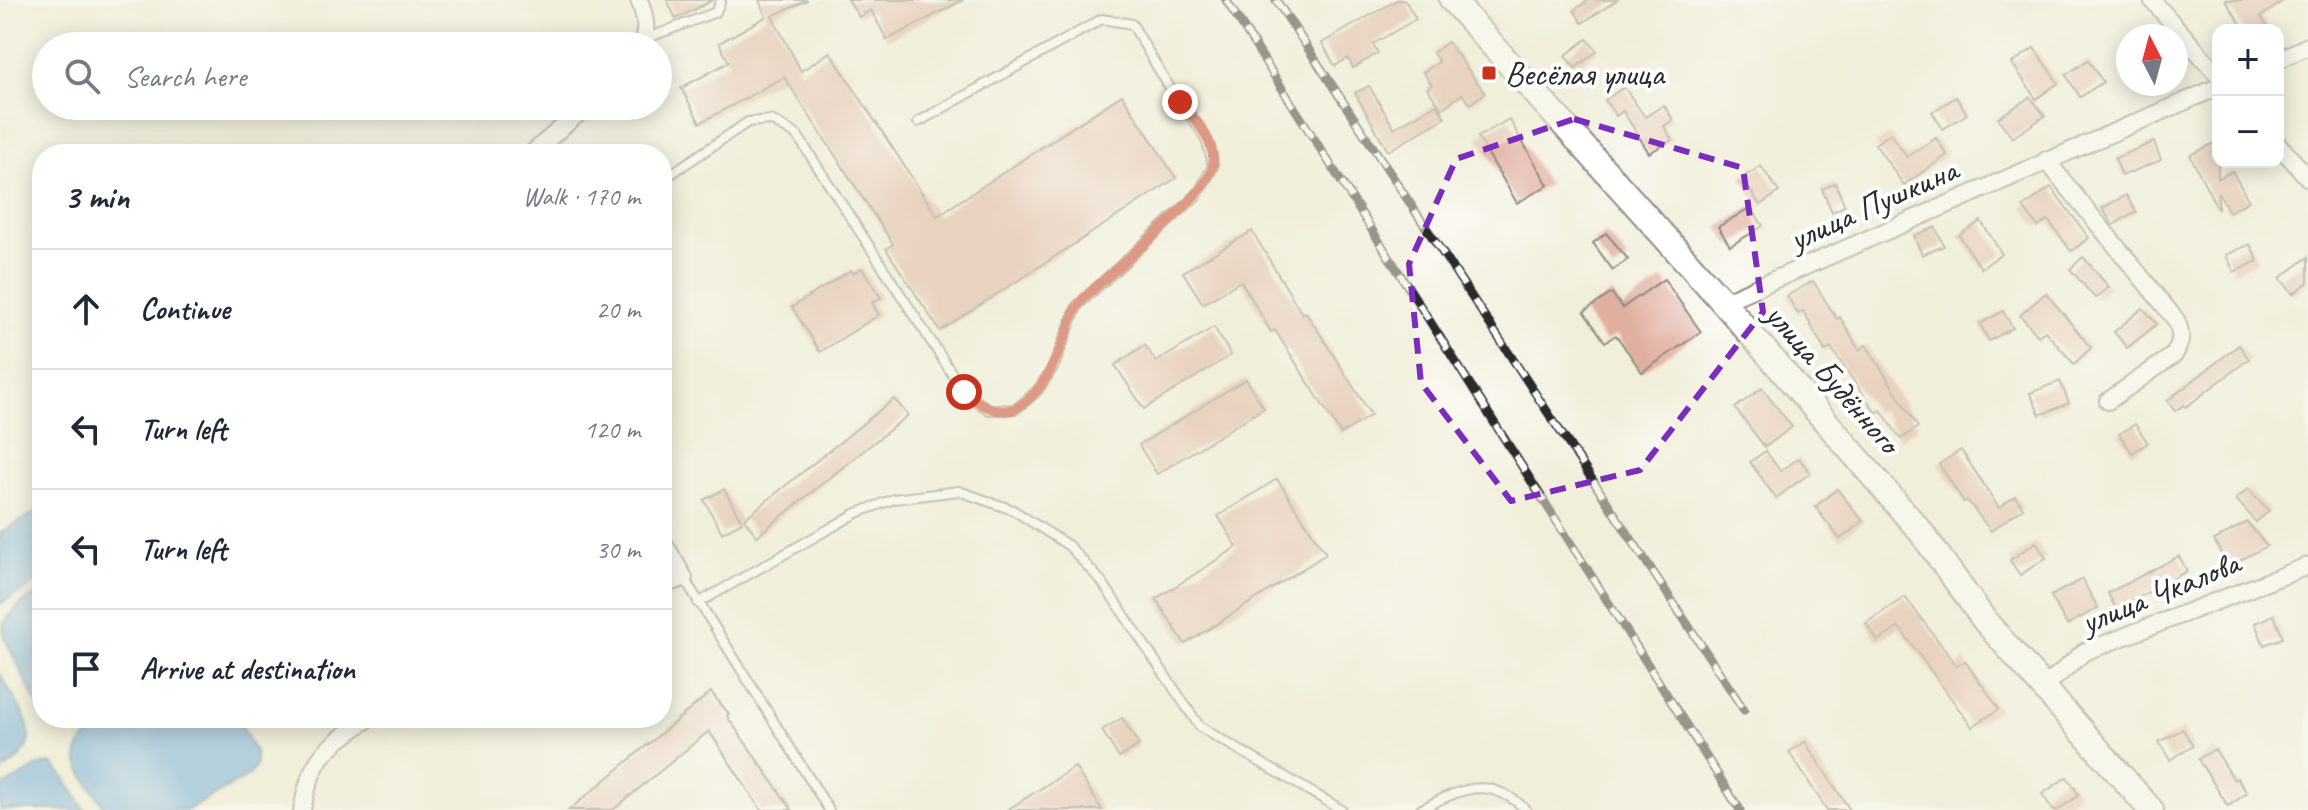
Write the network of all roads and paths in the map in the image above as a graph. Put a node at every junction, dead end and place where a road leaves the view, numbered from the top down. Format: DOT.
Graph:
graph roads {
  1 [pos="721,0"];
  2 [pos="1452,0"];
  3 [pos="2152,0"];
  4 [pos="642,8"];
  5 [pos="642,32"];
  6 [pos="668,32"];
  7 [pos="2308,46"];
  8 [pos="2284,57"];
  9 [pos="2212,68"];
  10 [pos="2212,90"];
  11 [pos="571,120"];
  12 [pos="918,122"];
  13 [pos="543,144"];
  14 [pos="2284,151"];
  15 [pos="2046,160"];
  16 [pos="672,173"];
  17 [pos="2308,178"];
  18 [pos="1723,302"];
  19 [pos="2108,401"];
  20 [pos="672,557"];
  21 [pos="2308,566"];
  22 [pos="684,578"];
  23 [pos="672,582"];
  24 [pos="698,603"];
  25 [pos="2043,688"];
  26 [pos="355,728"];
  27 [pos="302,810"];
  28 [pos="829,810"];
  29 [pos="1342,810"];
  30 [pos="1420,810"];
  31 [pos="1526,810"];
  32 [pos="2151,810"];
  1 -- 6 [label="lane"];
  2 -- 18 [label="street, улица Будённого"];
  3 -- 9 [label="street"];
  4 -- 5 [label="street"];
  7 -- 8 [label="street"];
  10 -- 15 [label="street, улица Пушкина"];
  11 -- 13 [label="street"];
  12 -- 16 [label="lane"];
  14 -- 17 [label="street"];
  15 -- 18 [label="street, улица Пушкина"];
  15 -- 19 [label="street"];
  18 -- 25 [label="street, улица Будённого"];
  20 -- 22 [label="street"];
  21 -- 25 [label="street, улица Чкалова"];
  22 -- 23 [label="street"];
  22 -- 24 [label="lane"];
  24 -- 28 [label="lane"];
  24 -- 29 [label="lane"];
  25 -- 32 [label="street, улица Будённого"];
  26 -- 27 [label="street"];
  30 -- 31 [label="lane"];
}
